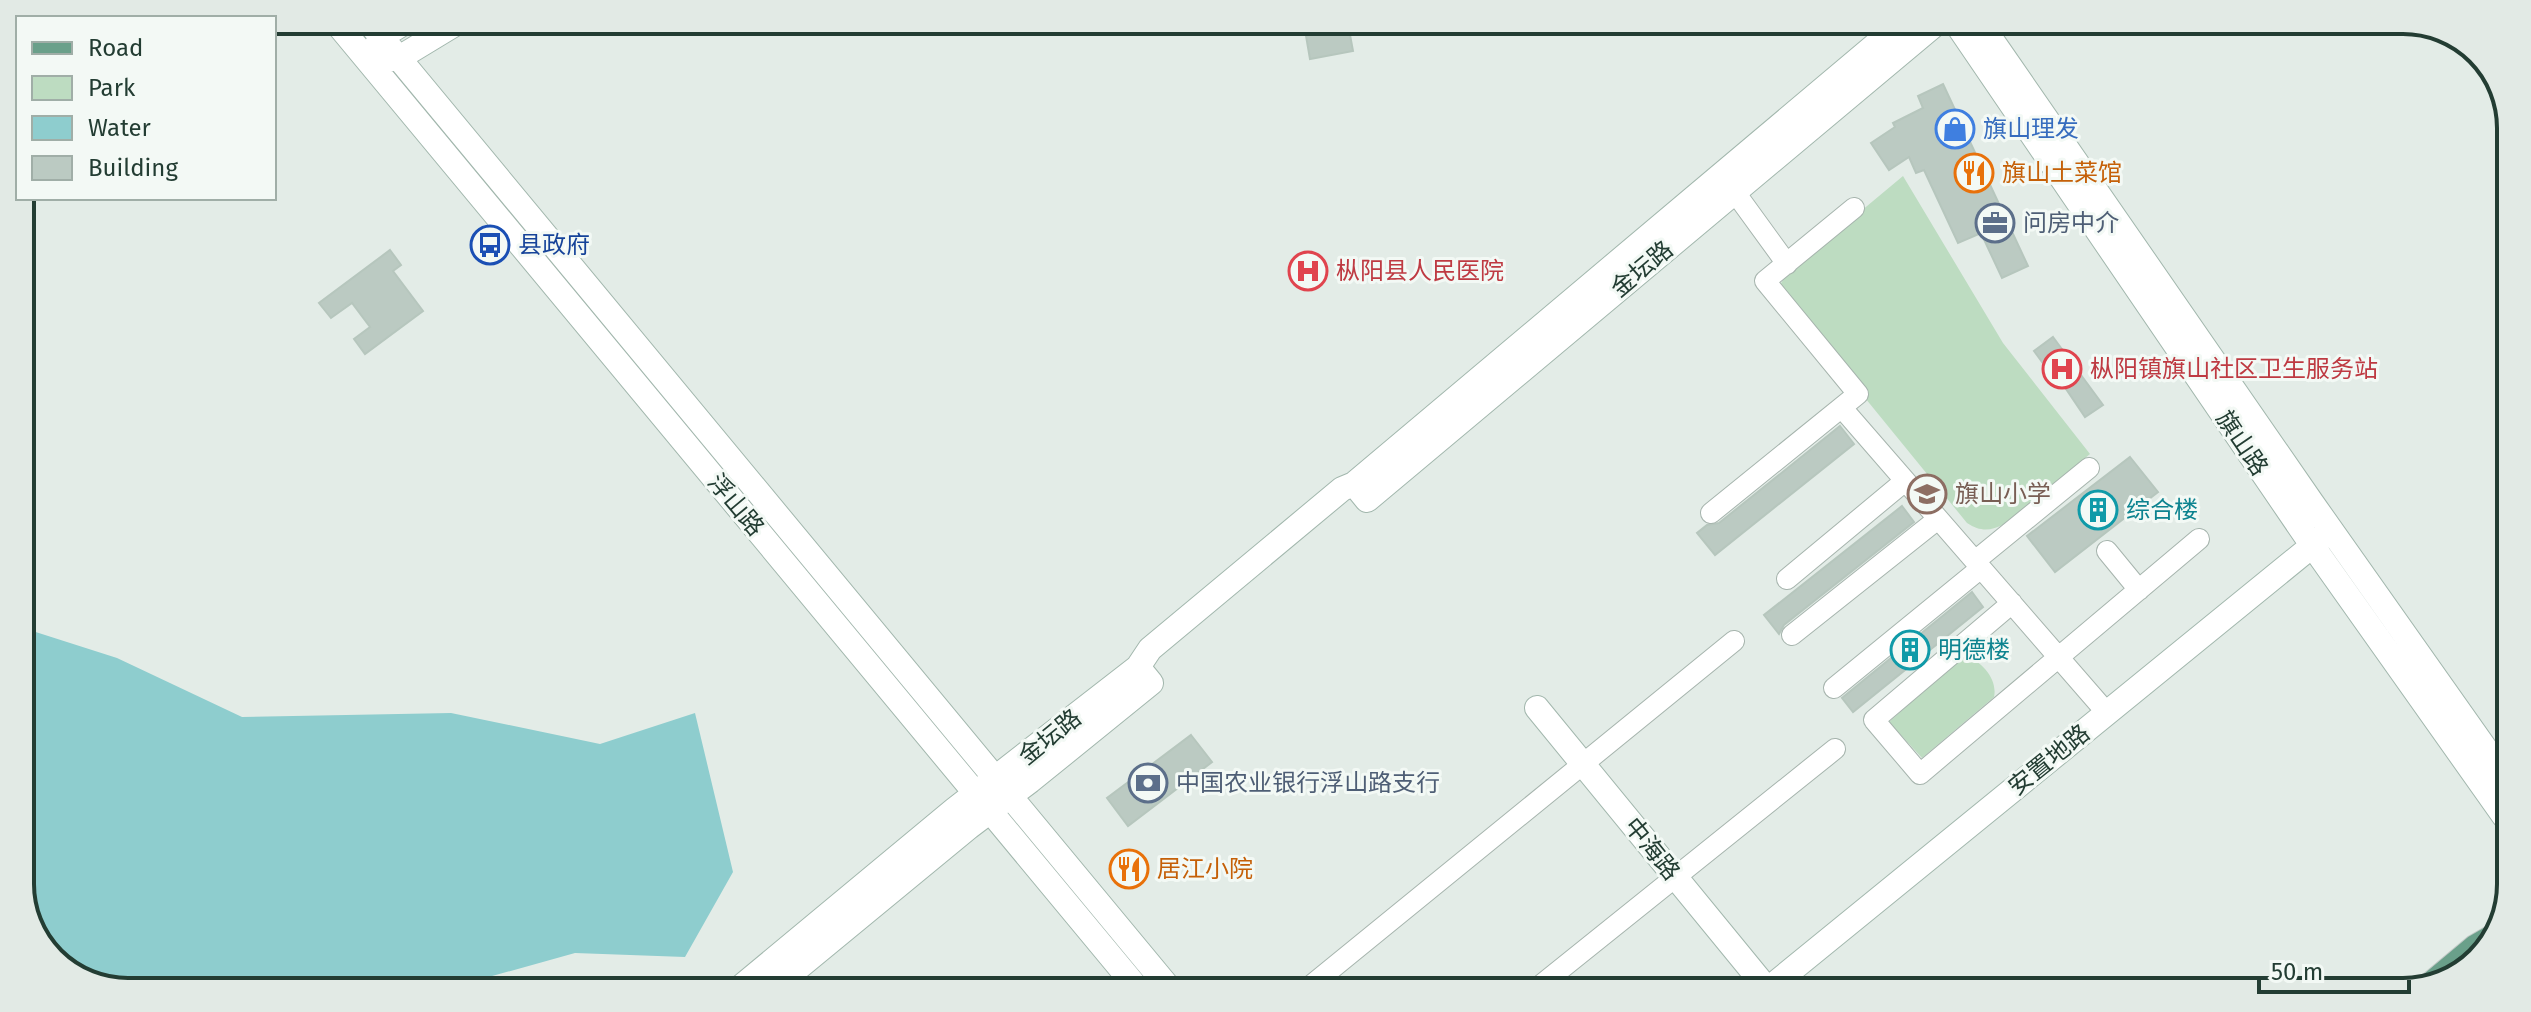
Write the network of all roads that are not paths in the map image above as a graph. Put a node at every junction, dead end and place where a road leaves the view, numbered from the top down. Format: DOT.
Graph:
graph roads {
  1 [pos="346,34"];
  2 [pos="373,34"];
  3 [pos="378,34"];
  4 [pos="439,34"];
  5 [pos="1889,34"];
  6 [pos="1923,34"];
  7 [pos="1964,34"];
  8 [pos="1987,34"];
  9 [pos="399,58"];
  10 [pos="369,61"];
  11 [pos="1734,191"];
  12 [pos="1854,208"];
  13 [pos="1787,264"];
  14 [pos="1842,408"];
  15 [pos="2089,468"];
  16 [pos="1905,481"];
  17 [pos="1361,492"];
  18 [pos="1711,513"];
  19 [pos="1938,519"];
  20 [pos="2321,538"];
  21 [pos="2199,539"];
  22 [pos="2107,551"];
  23 [pos="1978,564"];
  24 [pos="1787,579"];
  25 [pos="2139,590"];
  26 [pos="2012,603"];
  27 [pos="1792,635"];
  28 [pos="1734,641"];
  29 [pos="2058,657"];
  30 [pos="1834,688"];
  31 [pos="1537,708"];
  32 [pos="2107,713"];
  33 [pos="1835,749"];
  34 [pos="1583,765"];
  35 [pos="2497,766"];
  36 [pos="1003,788"];
  37 [pos="983,802"];
  38 [pos="2497,805"];
  39 [pos="1675,877"];
  40 [pos="752,978"];
  41 [pos="785,978"];
  42 [pos="1129,978"];
  43 [pos="1161,978"];
  44 [pos="1320,978"];
  45 [pos="1550,978"];
  46 [pos="1758,978"];
  47 [pos="1783,978"];
  1 -- 10 [label="main road, 浮山路"];
  2 -- 10 [label="main road"];
  3 -- 9 [label="main road, 浮山路"];
  4 -- 9 [label="main road"];
  5 -- 17 [label="main road, 金坛路"];
  6 -- 11 [label="main road, 金坛路"];
  7 -- 20 [label="main road, 旗山路"];
  8 -- 20 [label="main road, 旗山路"];
  9 -- 10 [label="main road"];
  9 -- 36 [label="main road, 浮山路"];
  10 -- 37 [label="main road, 浮山路"];
  11 -- 13 [label="street"];
  11 -- 17 [label="main road, 金坛路"];
  12 -- 13 [label="street"];
  13 -- 14 [label="street"];
  14 -- 16 [label="street"];
  14 -- 18 [label="street"];
  15 -- 23 [label="street"];
  16 -- 19 [label="street"];
  16 -- 24 [label="street"];
  17 -- 36 [label="main road, 金坛路"];
  19 -- 23 [label="street"];
  19 -- 27 [label="street"];
  20 -- 32 [label="main road, 安置地路"];
  20 -- 35 [label="main road, 旗山路"];
  20 -- 38 [label="main road, 旗山路"];
  21 -- 25 [label="street"];
  22 -- 25 [label="street"];
  23 -- 26 [label="street"];
  23 -- 30 [label="street"];
  25 -- 29 [label="street"];
  26 -- 29 [label="street"];
  26 -- 29 [label="street"];
  28 -- 34 [label="street"];
  29 -- 32 [label="street"];
  31 -- 34 [label="main road, 中海路"];
  32 -- 47 [label="main road, 安置地路"];
  33 -- 39 [label="street"];
  34 -- 39 [label="main road, 中海路"];
  34 -- 44 [label="street"];
  36 -- 37 [label="main road, 金坛路"];
  36 -- 43 [label="main road, 浮山路"];
  37 -- 40 [label="main road, 金坛路"];
  37 -- 41 [label="main road, 金坛路"];
  37 -- 42 [label="main road, 浮山路"];
  39 -- 45 [label="street"];
  39 -- 46 [label="main road, 中海路"];
}
